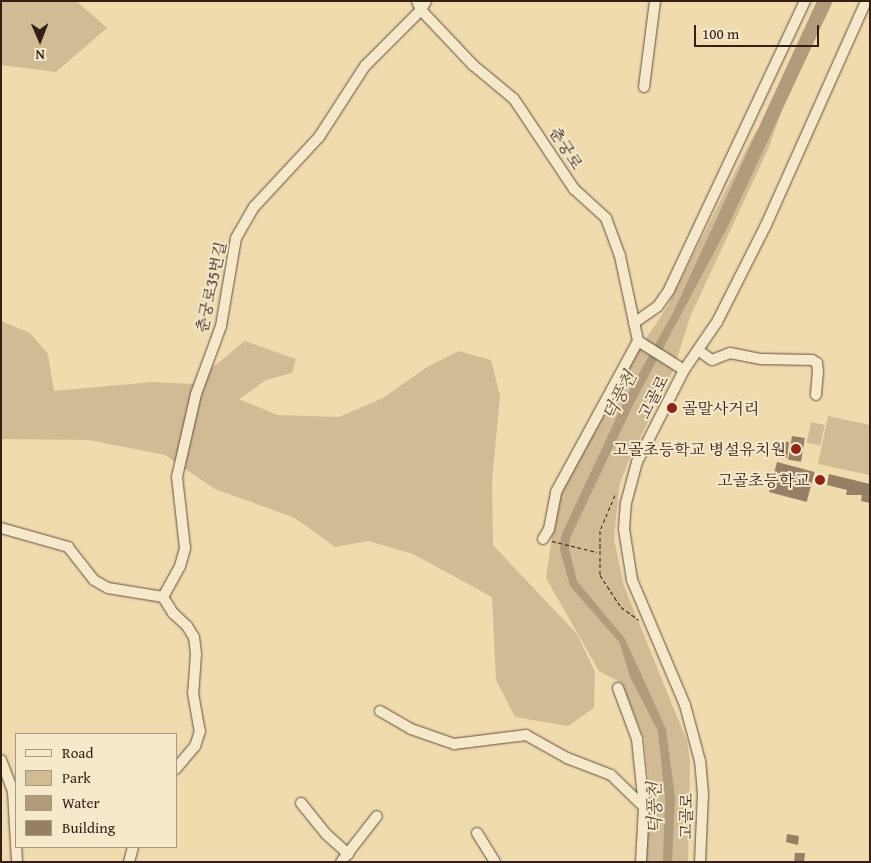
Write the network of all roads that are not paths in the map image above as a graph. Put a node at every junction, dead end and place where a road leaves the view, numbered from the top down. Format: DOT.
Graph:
graph roads {
  1 [pos="656,1"];
  2 [pos="805,1"];
  3 [pos="866,1"];
  4 [pos="421,4"];
  5 [pos="644,87"];
  6 [pos="634,323"];
  7 [pos="638,341"];
  8 [pos="698,350"];
  9 [pos="684,370"];
  10 [pos="816,394"];
  11 [pos="1,528"];
  12 [pos="543,539"];
  13 [pos="163,597"];
  14 [pos="618,688"];
  15 [pos="380,711"];
  16 [pos="1,760"];
  17 [pos="178,767"];
  18 [pos="300,803"];
  19 [pos="644,807"];
  20 [pos="377,816"];
  21 [pos="15,827"];
  22 [pos="477,833"];
  23 [pos="16,848"];
  24 [pos="133,848"];
  25 [pos="345,858"];
  26 [pos="17,862"];
  27 [pos="129,862"];
  28 [pos="495,862"];
  29 [pos="641,862"];
  30 [pos="700,862"];
  1 -- 5 [label="street"];
  2 -- 6 [label="street"];
  3 -- 8 [label="street, 고골로"];
  4 -- 6 [label="street, 춘궁로"];
  4 -- 13 [label="street, 춘궁로35번길"];
  6 -- 7 [label="street, 춘궁로"];
  7 -- 9 [label="street"];
  7 -- 12 [label="street"];
  8 -- 9 [label="street, 고골로"];
  8 -- 10 [label="street"];
  9 -- 30 [label="street, 고골로"];
  11 -- 13 [label="street"];
  13 -- 17 [label="street"];
  14 -- 19 [label="street"];
  15 -- 19 [label="street"];
  16 -- 21 [label="street"];
  18 -- 25 [label="street"];
  19 -- 29 [label="street"];
  20 -- 25 [label="street"];
  22 -- 28 [label="street"];
  23 -- 26 [label="street"];
  24 -- 27 [label="street"];
}
